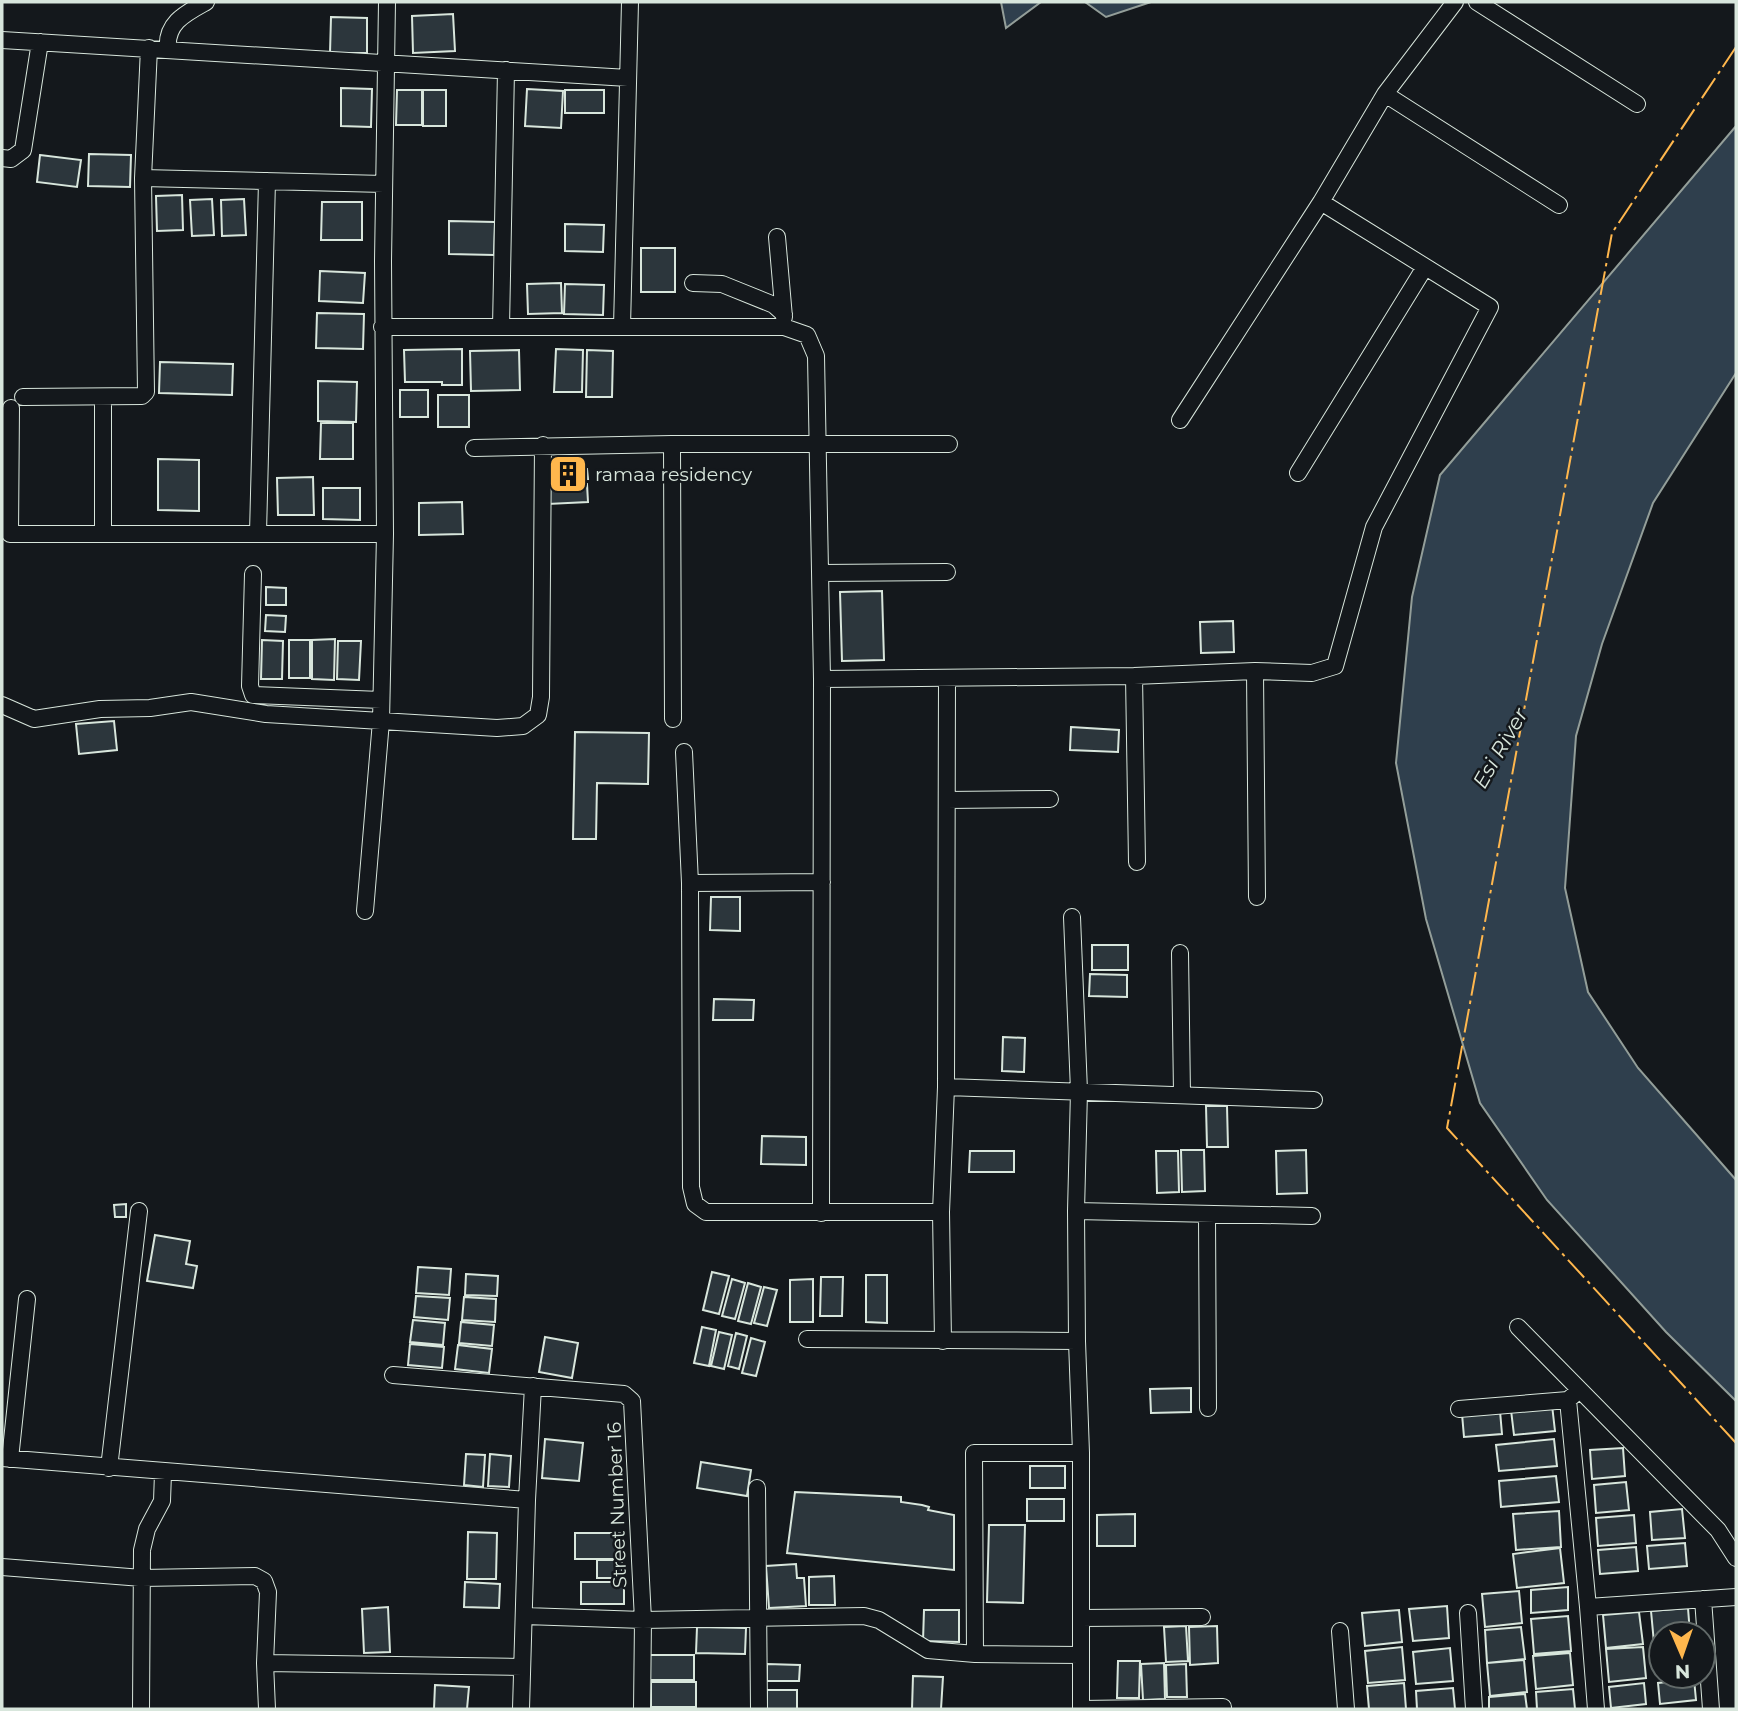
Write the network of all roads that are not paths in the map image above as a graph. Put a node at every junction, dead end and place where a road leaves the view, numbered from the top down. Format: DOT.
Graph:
graph roads {
  1 [pos="206,2"];
  2 [pos="387,2"];
  3 [pos="630,2"];
  4 [pos="1455,2"];
  5 [pos="1477,2"];
  6 [pos="2,40"];
  7 [pos="40,42"];
  8 [pos="149,48"];
  9 [pos="168,50"];
  10 [pos="387,63"];
  11 [pos="506,70"];
  12 [pos="628,78"];
  13 [pos="1385,94"];
  14 [pos="1637,104"];
  15 [pos="2,158"];
  16 [pos="143,178"];
  17 [pos="267,181"];
  18 [pos="384,184"];
  19 [pos="1321,202"];
  20 [pos="1559,205"];
  21 [pos="777,237"];
  22 [pos="1425,267"];
  23 [pos="694,283"];
  24 [pos="784,320"];
  25 [pos="382,327"];
  26 [pos="501,327"];
  27 [pos="622,327"];
  28 [pos="103,405"];
  29 [pos="1180,420"];
  30 [pos="818,443"];
  31 [pos="672,444"];
  32 [pos="949,444"];
  33 [pos="542,445"];
  34 [pos="474,448"];
  35 [pos="1298,472"];
  36 [pos="258,533"];
  37 [pos="103,534"];
  38 [pos="385,534"];
  39 [pos="947,572"];
  40 [pos="820,573"];
  41 [pos="253,574"];
  42 [pos="1255,671"];
  43 [pos="1134,676"];
  44 [pos="947,678"];
  45 [pos="822,679"];
  46 [pos="382,700"];
  47 [pos="2,705"];
  48 [pos="673,719"];
  49 [pos="381,721"];
  50 [pos="684,752"];
  51 [pos="1051,799"];
  52 [pos="947,800"];
  53 [pos="1137,862"];
  54 [pos="822,882"];
  55 [pos="690,883"];
  56 [pos="1256,897"];
  57 [pos="365,911"];
  58 [pos="1072,917"];
  59 [pos="1180,953"];
  60 [pos="946,1087"];
  61 [pos="1079,1091"];
  62 [pos="1182,1094"];
  63 [pos="1314,1100"];
  64 [pos="139,1211"];
  65 [pos="1076,1211"];
  66 [pos="941,1212"];
  67 [pos="821,1213"];
  68 [pos="1207,1215"];
  69 [pos="1312,1216"];
  70 [pos="27,1299"];
  71 [pos="1518,1327"];
  72 [pos="807,1339"];
  73 [pos="943,1341"];
  74 [pos="1077,1341"];
  75 [pos="393,1375"];
  76 [pos="533,1386"];
  77 [pos="1574,1395"];
  78 [pos="1208,1408"];
  79 [pos="1459,1409"];
  80 [pos="1081,1453"];
  81 [pos="6,1459"];
  82 [pos="108,1468"];
  83 [pos="163,1473"];
  84 [pos="757,1488"];
  85 [pos="527,1500"];
  86 [pos="1736,1558"];
  87 [pos="2,1567"];
  88 [pos="142,1578"];
  89 [pos="1736,1597"];
  90 [pos="1703,1599"];
  91 [pos="1588,1607"];
  92 [pos="1468,1613"];
  93 [pos="525,1616"];
  94 [pos="758,1617"];
  95 [pos="1202,1617"];
  96 [pos="1081,1618"];
  97 [pos="643,1620"];
  98 [pos="1340,1631"];
  99 [pos="975,1654"];
  100 [pos="1081,1655"];
  101 [pos="265,1663"];
  102 [pos="522,1667"];
  103 [pos="1223,1707"];
  104 [pos="141,1709"];
  105 [pos="267,1709"];
  106 [pos="521,1709"];
  107 [pos="642,1709"];
  108 [pos="759,1709"];
  109 [pos="1081,1709"];
  110 [pos="1346,1709"];
  111 [pos="1474,1709"];
  112 [pos="1596,1709"];
  113 [pos="1711,1709"];
  1 -- 9 [label="street"];
  2 -- 10 [label="street"];
  3 -- 12 [label="street"];
  4 -- 13 [label="street"];
  5 -- 14 [label="street"];
  6 -- 7 [label="street"];
  7 -- 8 [label="street"];
  7 -- 15 [label="street"];
  8 -- 9 [label="street"];
  8 -- 16 [label="street"];
  9 -- 10 [label="street"];
  10 -- 11 [label="street"];
  10 -- 18 [label="street"];
  11 -- 12 [label="street"];
  11 -- 26 [label="street"];
  12 -- 27 [label="street"];
  13 -- 19 [label="street"];
  13 -- 20 [label="street"];
  16 -- 17 [label="street"];
  16 -- 37 [label="street"];
  17 -- 18 [label="street"];
  17 -- 36 [label="street"];
  18 -- 25 [label="street"];
  19 -- 22 [label="street"];
  19 -- 29 [label="street"];
  21 -- 24 [label="street"];
  22 -- 35 [label="street"];
  22 -- 42 [label="street"];
  23 -- 24 [label="street"];
  24 -- 27 [label="street"];
  24 -- 30 [label="street"];
  25 -- 26 [label="street"];
  25 -- 38 [label="street"];
  26 -- 27 [label="street"];
  28 -- 37 [label="street"];
  30 -- 31 [label="street"];
  30 -- 32 [label="street"];
  30 -- 40 [label="street"];
  31 -- 33 [label="street"];
  31 -- 48 [label="street"];
  33 -- 34 [label="street"];
  33 -- 49 [label="street"];
  36 -- 37 [label="street"];
  36 -- 38 [label="street"];
  38 -- 46 [label="street"];
  39 -- 40 [label="street"];
  40 -- 45 [label="street"];
  41 -- 46 [label="street"];
  42 -- 43 [label="street"];
  42 -- 56 [label="street"];
  43 -- 44 [label="street"];
  43 -- 53 [label="street"];
  44 -- 45 [label="street"];
  44 -- 52 [label="street"];
  45 -- 54 [label="street"];
  46 -- 49 [label="street"];
  47 -- 49 [label="street"];
  49 -- 57 [label="street"];
  50 -- 55 [label="street"];
  51 -- 52 [label="street"];
  52 -- 60 [label="street"];
  54 -- 55 [label="street"];
  54 -- 67 [label="street"];
  55 -- 67 [label="street"];
  58 -- 61 [label="street"];
  59 -- 62 [label="street"];
  60 -- 61 [label="street"];
  60 -- 66 [label="street"];
  61 -- 62 [label="street"];
  61 -- 65 [label="street"];
  62 -- 63 [label="street"];
  64 -- 82 [label="street"];
  65 -- 68 [label="street"];
  65 -- 74 [label="street"];
  66 -- 67 [label="street"];
  66 -- 73 [label="street"];
  68 -- 69 [label="street"];
  68 -- 78 [label="street"];
  70 -- 81 [label="street"];
  71 -- 77 [label="street"];
  72 -- 73 [label="street"];
  73 -- 74 [label="street"];
  74 -- 80 [label="street"];
  75 -- 76 [label="street, Street Number 16"];
  76 -- 85 [label="street"];
  76 -- 97 [label="street, Street Number 16"];
  77 -- 79 [label="street"];
  77 -- 86 [label="street"];
  77 -- 91 [label="street"];
  80 -- 96 [label="street"];
  80 -- 99 [label="street"];
  81 -- 82 [label="street"];
  82 -- 83 [label="street"];
  83 -- 85 [label="street"];
  83 -- 88 [label="street"];
  84 -- 94 [label="street"];
  85 -- 93 [label="street"];
  87 -- 88 [label="street"];
  88 -- 101 [label="street"];
  88 -- 104 [label="street"];
  89 -- 90 [label="street"];
  90 -- 91 [label="street"];
  90 -- 113 [label="street"];
  91 -- 112 [label="street"];
  92 -- 111 [label="street"];
  93 -- 97 [label="street"];
  93 -- 102 [label="street"];
  94 -- 97 [label="street"];
  94 -- 99 [label="street"];
  94 -- 108 [label="street"];
  95 -- 96 [label="street"];
  96 -- 100 [label="street"];
  97 -- 107 [label="street, Street Number 16"];
  98 -- 110 [label="street"];
  99 -- 100 [label="street"];
  100 -- 109 [label="street"];
  101 -- 102 [label="street"];
  101 -- 105 [label="street"];
  102 -- 106 [label="street"];
  103 -- 109 [label="street"];
}
